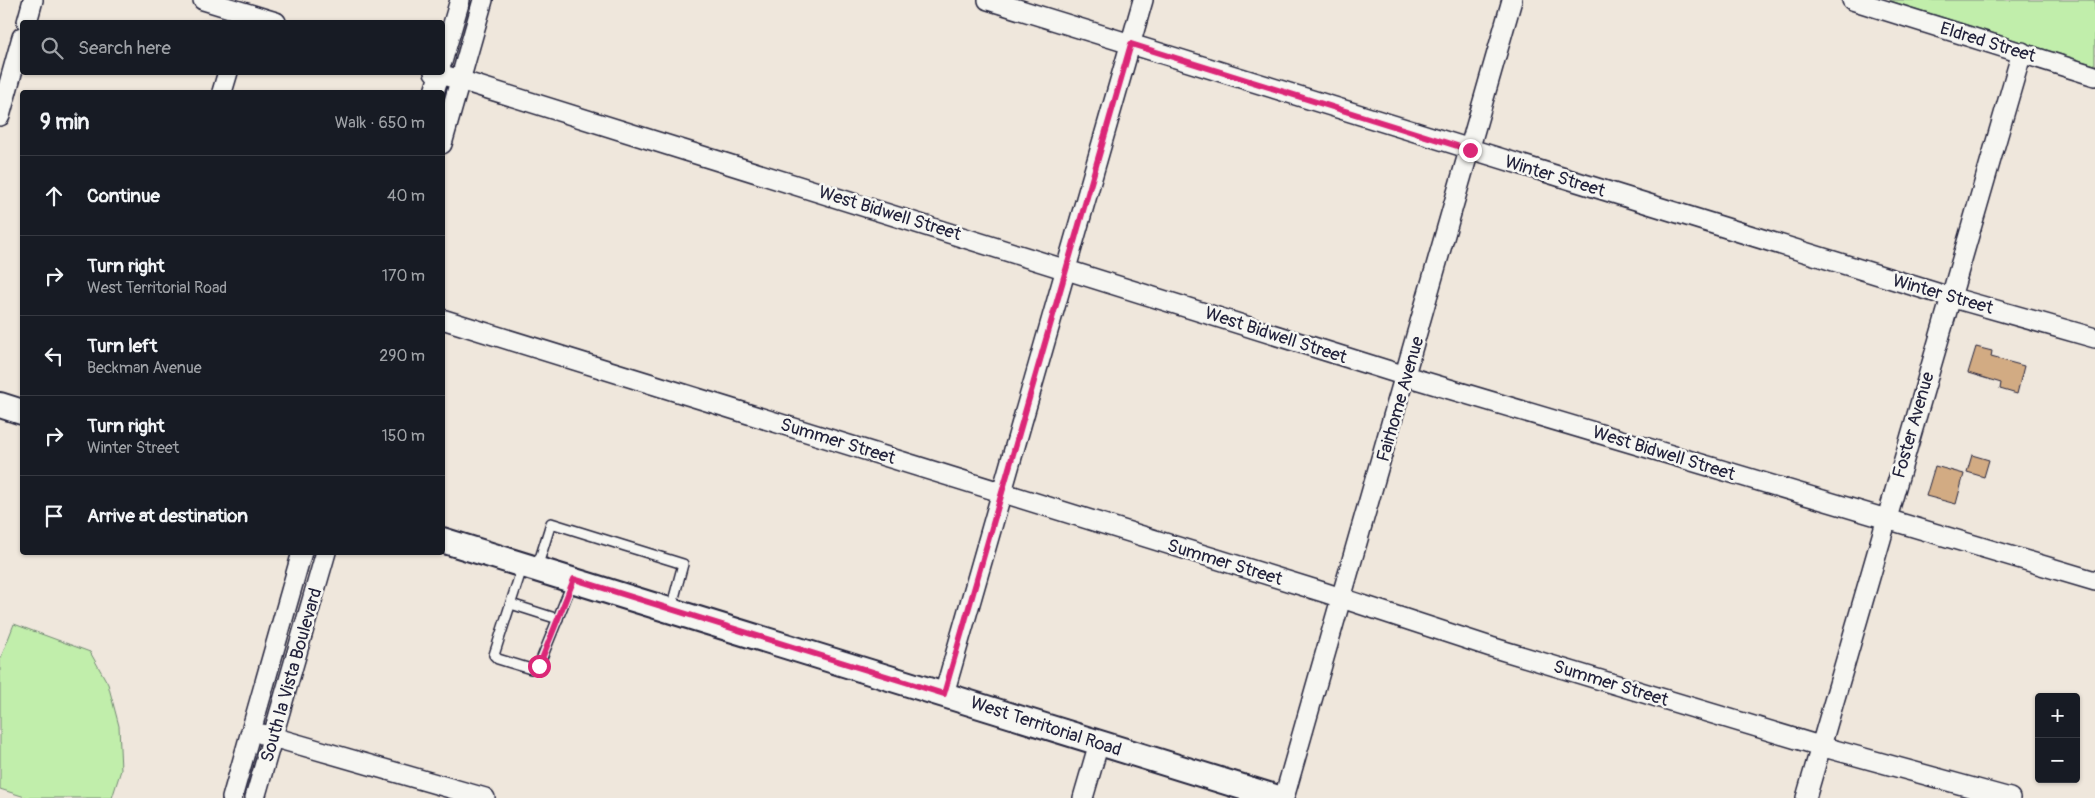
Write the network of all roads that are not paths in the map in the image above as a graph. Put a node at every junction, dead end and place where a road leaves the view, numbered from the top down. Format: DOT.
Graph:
graph roads {
  1 [pos="33,0"];
  2 [pos="203,0"];
  3 [pos="460,0"];
  4 [pos="483,0"];
  5 [pos="988,0"];
  6 [pos="1143,0"];
  7 [pos="1512,0"];
  8 [pos="1852,0"];
  9 [pos="1872,3"];
  10 [pos="245,12"];
  11 [pos="28,20"];
  12 [pos="270,20"];
  13 [pos="20,44"];
  14 [pos="1131,44"];
  15 [pos="445,50"];
  16 [pos="2022,52"];
  17 [pos="445,73"];
  18 [pos="227,75"];
  19 [pos="438,75"];
  20 [pos="2095,76"];
  21 [pos="461,80"];
  22 [pos="223,90"];
  23 [pos="434,90"];
  24 [pos="0,116"];
  25 [pos="445,134"];
  26 [pos="1470,150"];
  27 [pos="1065,268"];
  28 [pos="1950,297"];
  29 [pos="445,319"];
  30 [pos="2095,338"];
  31 [pos="1406,376"];
  32 [pos="0,405"];
  33 [pos="20,411"];
  34 [pos="1003,492"];
  35 [pos="1885,520"];
  36 [pos="445,541"];
  37 [pos="301,555"];
  38 [pos="325,555"];
  39 [pos="530,566"];
  40 [pos="574,579"];
  41 [pos="2095,581"];
  42 [pos="1343,598"];
  43 [pos="511,604"];
  44 [pos="670,609"];
  45 [pos="558,619"];
  46 [pos="944,694"];
  47 [pos="250,733"];
  48 [pos="273,736"];
  49 [pos="1099,743"];
  50 [pos="1820,746"];
  51 [pos="232,798"];
  52 [pos="256,798"];
  53 [pos="485,798"];
  54 [pos="1083,798"];
  55 [pos="1278,798"];
  56 [pos="1284,798"];
  57 [pos="1806,798"];
  58 [pos="2010,798"];
  1 -- 11 [label="street"];
  2 -- 10 [label="street"];
  3 -- 15 [label="street"];
  4 -- 21 [label="street"];
  5 -- 14 [label="street, Winter Street"];
  6 -- 14 [label="street"];
  7 -- 26 [label="street, Fairhome Avenue"];
  8 -- 9 [label="street, Eldred Street"];
  9 -- 16 [label="street, Eldred Street"];
  10 -- 12 [label="street"];
  13 -- 24 [label="street"];
  14 -- 26 [label="street, Winter Street"];
  14 -- 27 [label="street"];
  16 -- 20 [label="street, Eldred Street"];
  16 -- 28 [label="street, Foster Avenue"];
  17 -- 21 [label="street, West Bidwell Street"];
  18 -- 22 [label="street"];
  19 -- 23 [label="street"];
  21 -- 25 [label="street"];
  21 -- 27 [label="street, West Bidwell Street"];
  26 -- 28 [label="street, Winter Street"];
  26 -- 31 [label="street, Fairhome Avenue"];
  27 -- 31 [label="street, West Bidwell Street"];
  27 -- 34 [label="street"];
  28 -- 30 [label="street, Winter Street"];
  28 -- 35 [label="street, Foster Avenue"];
  29 -- 34 [label="street, Summer Street"];
  31 -- 35 [label="street, West Bidwell Street"];
  31 -- 42 [label="street, Fairhome Avenue"];
  32 -- 33 [label="street"];
  34 -- 42 [label="street, Summer Street"];
  34 -- 46 [label="street"];
  35 -- 41 [label="street, West Bidwell Street"];
  35 -- 50 [label="street, Foster Avenue"];
  36 -- 39 [label="street, West Territorial Road"];
  37 -- 47 [label="street, South la Vista Boulevard"];
  38 -- 48 [label="street, South la Vista Boulevard"];
  39 -- 40 [label="street, West Territorial Road"];
  39 -- 43 [label="lane"];
  39 -- 44 [label="lane"];
  40 -- 44 [label="street, West Territorial Road"];
  40 -- 45 [label="lane"];
  42 -- 50 [label="street, Summer Street"];
  42 -- 56 [label="street, Fairhome Avenue"];
  43 -- 45 [label="lane"];
  43 -- 45 [label="lane"];
  44 -- 46 [label="street, West Territorial Road"];
  46 -- 49 [label="street, West Territorial Road"];
  47 -- 48 [label="street"];
  47 -- 51 [label="street, South la Vista Boulevard"];
  48 -- 52 [label="street, South la Vista Boulevard"];
  48 -- 53 [label="street"];
  49 -- 54 [label="street"];
  49 -- 55 [label="street, West Territorial Road"];
  50 -- 57 [label="street, Foster Avenue"];
  50 -- 58 [label="street, Summer Street"];
}
